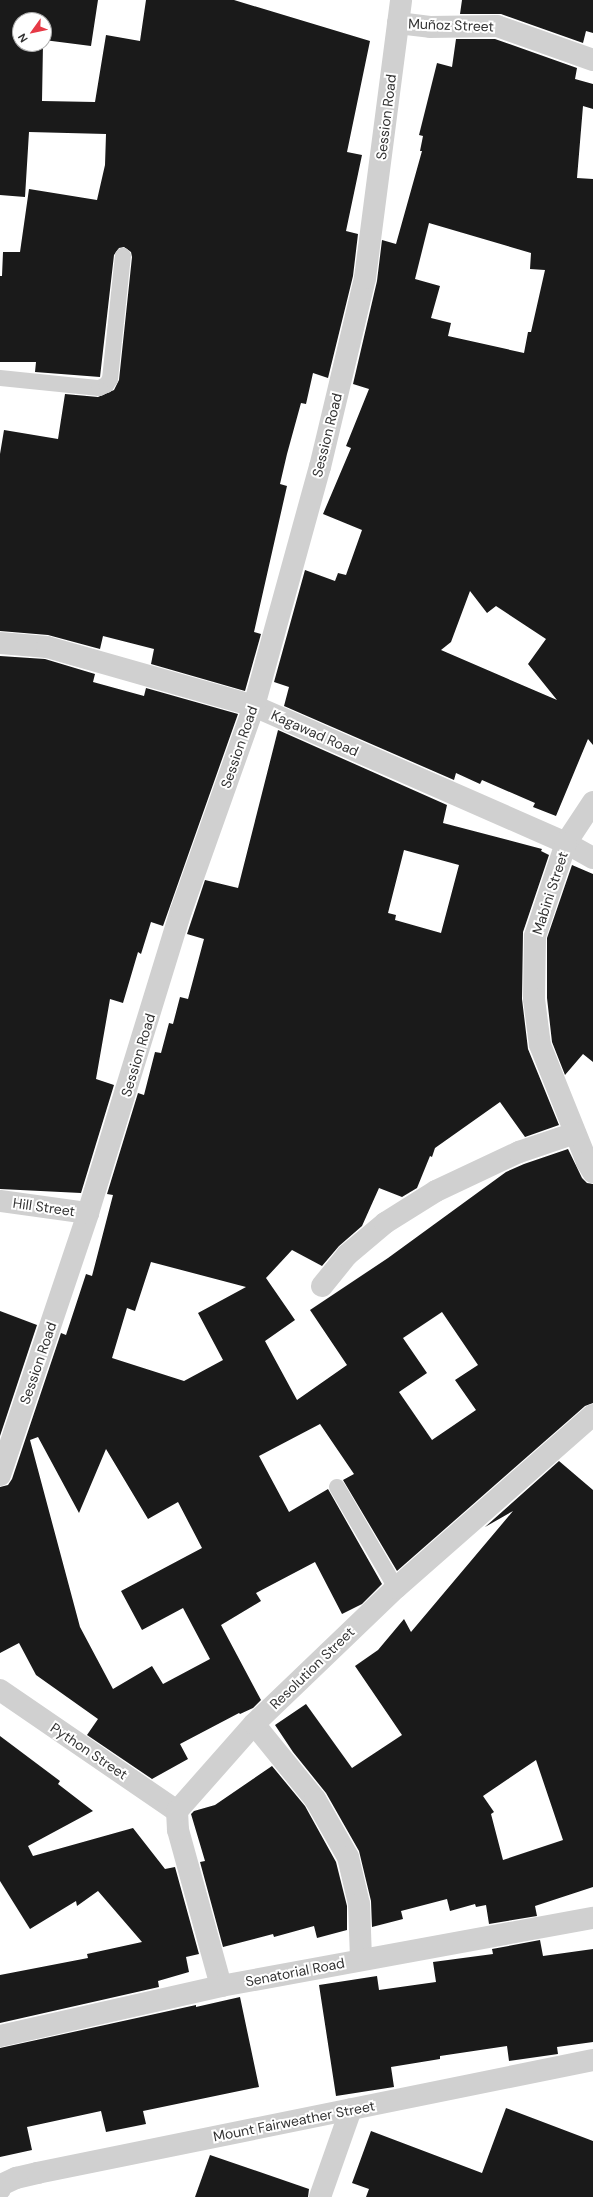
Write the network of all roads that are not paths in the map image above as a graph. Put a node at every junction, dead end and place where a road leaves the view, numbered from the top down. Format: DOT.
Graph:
graph roads {
  1 [pos="401,0"];
  2 [pos="398,23"];
  3 [pos="593,60"];
  4 [pos="123,256"];
  5 [pos="0,378"];
  6 [pos="0,643"];
  7 [pos="254,706"];
  8 [pos="593,802"];
  9 [pos="566,843"];
  10 [pos="593,858"];
  11 [pos="575,1133"];
  12 [pos="593,1172"];
  13 [pos="0,1201"];
  14 [pos="88,1213"];
  15 [pos="322,1286"];
  16 [pos="593,1416"];
  17 [pos="0,1475"];
  18 [pos="337,1487"];
  19 [pos="396,1588"];
  20 [pos="0,1690"];
  21 [pos="254,1724"];
  22 [pos="177,1811"];
  23 [pos="593,1918"];
  24 [pos="361,1959"];
  25 [pos="221,1986"];
  26 [pos="0,2036"];
  27 [pos="593,2060"];
  28 [pos="351,2109"];
  29 [pos="0,2189"];
  30 [pos="320,2197"];
  1 -- 2 [label="street, Session Road"];
  2 -- 3 [label="street, Muñoz Street"];
  2 -- 7 [label="street, Session Road"];
  4 -- 5 [label="lane"];
  6 -- 7 [label="street, Kagawad Road"];
  7 -- 9 [label="street, Kagawad Road"];
  7 -- 14 [label="street, Session Road"];
  8 -- 9 [label="street, Mabini Street"];
  9 -- 10 [label="street, Kagawad Road"];
  9 -- 11 [label="street, Mabini Street"];
  11 -- 12 [label="street, Mabini Street"];
  11 -- 15 [label="street"];
  13 -- 14 [label="street, Hill Street"];
  14 -- 17 [label="street, Session Road"];
  16 -- 19 [label="street, Resolution Street"];
  18 -- 19 [label="lane"];
  19 -- 21 [label="street, Resolution Street"];
  20 -- 22 [label="street, Python Street"];
  21 -- 22 [label="street, Resolution Street"];
  21 -- 24 [label="street"];
  22 -- 25 [label="street"];
  23 -- 24 [label="street, Senatorial Road"];
  24 -- 25 [label="street, Senatorial Road"];
  25 -- 26 [label="street, Senatorial Road"];
  27 -- 28 [label="street, Mount Fairweather Street"];
  28 -- 29 [label="street, Mount Fairweather Street"];
  28 -- 30 [label="street"];
}
